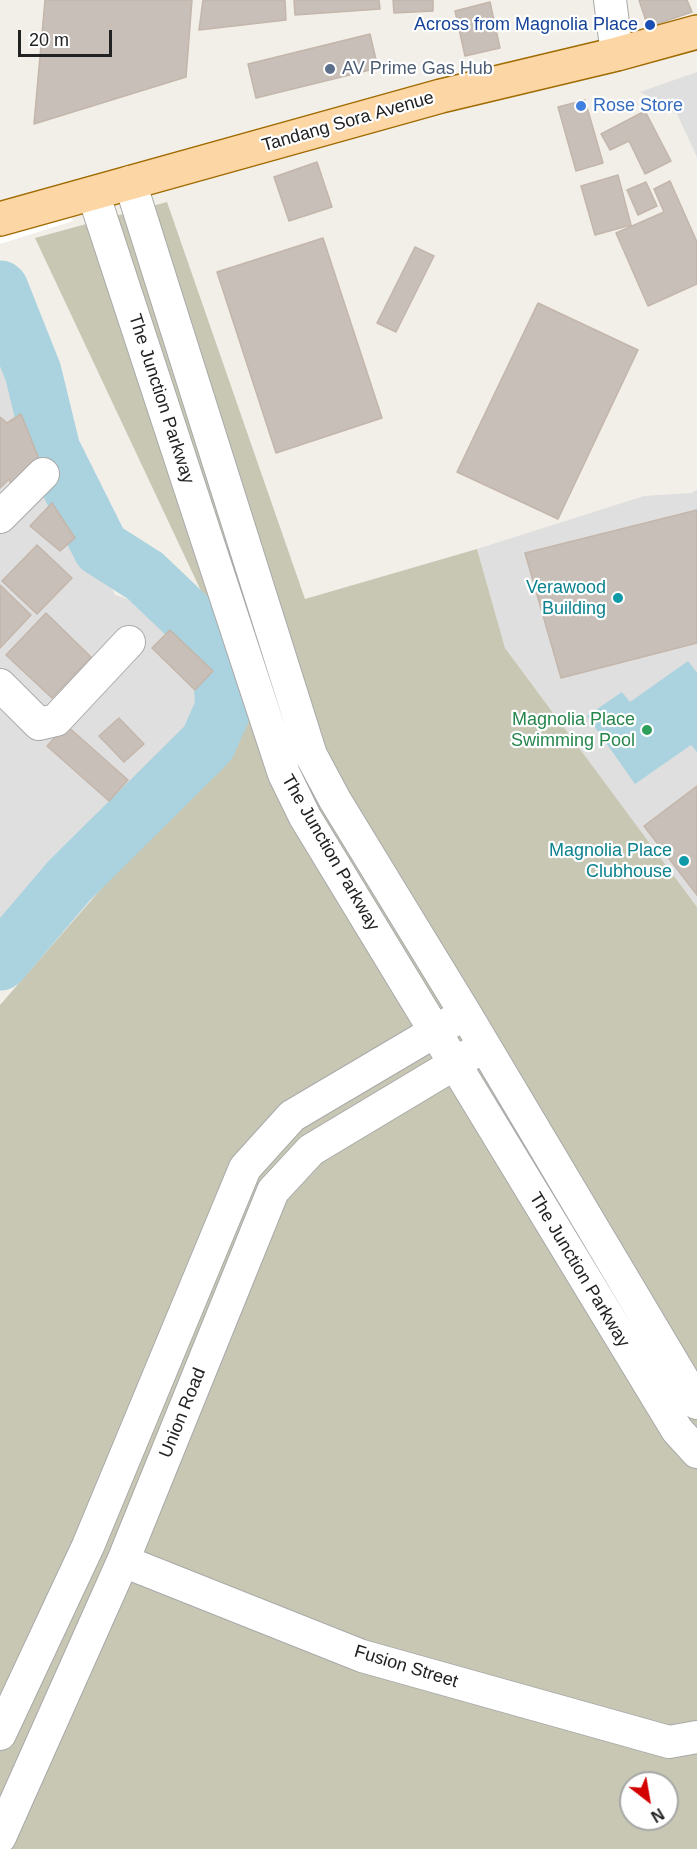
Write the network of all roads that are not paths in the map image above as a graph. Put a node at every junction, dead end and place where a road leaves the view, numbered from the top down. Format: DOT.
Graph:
graph roads {
  1 [pos="610,0"];
  2 [pos="697,32"];
  3 [pos="617,54"];
  4 [pos="130,182"];
  5 [pos="80,197"];
  6 [pos="0,219"];
  7 [pos="164,291"];
  8 [pos="130,302"];
  9 [pos="43,474"];
  10 [pos="0,517"];
  11 [pos="129,642"];
  12 [pos="0,685"];
  13 [pos="465,1013"];
  14 [pos="435,1033"];
  15 [pos="485,1046"];
  16 [pos="455,1065"];
  17 [pos="697,1403"];
  18 [pos="697,1452"];
  19 [pos="123,1561"];
  20 [pos="0,1734"];
  21 [pos="697,1737"];
  22 [pos="0,1837"];
  1 -- 3 [label="street"];
  2 -- 3 [label="main road, Tandang Sora Avenue"];
  3 -- 4 [label="main road, Tandang Sora Avenue"];
  4 -- 5 [label="main road, Tandang Sora Avenue"];
  4 -- 7 [label="street, The Junction Parkway"];
  5 -- 6 [label="main road, Tandang Sora Avenue"];
  5 -- 8 [label="street, The Junction Parkway"];
  7 -- 8 [label="street"];
  7 -- 13 [label="street, The Junction Parkway"];
  8 -- 14 [label="street, The Junction Parkway"];
  9 -- 10 [label="street"];
  11 -- 12 [label="street"];
  13 -- 14 [label="street, Union Road"];
  13 -- 15 [label="street, The Junction Parkway"];
  14 -- 16 [label="street, The Junction Parkway"];
  14 -- 20 [label="street, Union Road"];
  15 -- 16 [label="street, Union Road"];
  15 -- 17 [label="street, The Junction Parkway"];
  16 -- 18 [label="street, The Junction Parkway"];
  16 -- 19 [label="street, Union Road"];
  19 -- 21 [label="street, Fusion Street"];
  19 -- 22 [label="street, Union Road"];
}
